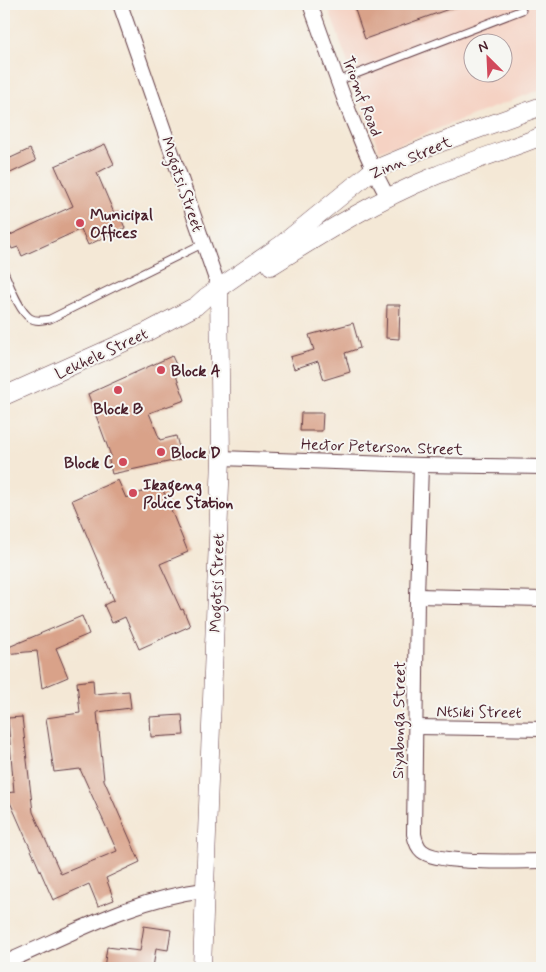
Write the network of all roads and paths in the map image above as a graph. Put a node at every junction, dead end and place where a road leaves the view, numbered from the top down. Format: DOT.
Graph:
graph roads {
  1 [pos="120,4"];
  2 [pos="310,4"];
  3 [pos="522,10"];
  4 [pos="338,81"];
  5 [pos="542,106"];
  6 [pos="542,136"];
  7 [pos="373,170"];
  8 [pos="388,198"];
  9 [pos="204,243"];
  10 [pos="4,272"];
  11 [pos="219,293"];
  12 [pos="4,396"];
  13 [pos="221,458"];
  14 [pos="421,465"];
  15 [pos="542,467"];
  16 [pos="417,596"];
  17 [pos="542,599"];
  18 [pos="416,727"];
  19 [pos="542,730"];
  20 [pos="542,861"];
  21 [pos="204,890"];
  22 [pos="4,963"];
  23 [pos="202,968"];
  1 -- 9 [label="street, Mogotsi Street"];
  2 -- 4 [label="street, Triomf Road"];
  3 -- 4 [label="lane"];
  4 -- 7 [label="street, Triomf Road"];
  5 -- 7 [label="street, Zinn Street"];
  6 -- 8 [label="street, Zinn Street"];
  7 -- 8 [label="street, Triomf Road"];
  7 -- 11 [label="street, Zinn Street"];
  8 -- 11 [label="street, Zinn Street"];
  9 -- 10 [label="lane"];
  9 -- 11 [label="street, Mogotsi Street"];
  11 -- 12 [label="street, Lekhele Street"];
  11 -- 13 [label="street, Mogotsi Street"];
  13 -- 14 [label="street, Hector Peterson Street"];
  13 -- 21 [label="street, Mogotsi Street"];
  14 -- 15 [label="street, Hector Peterson Street"];
  14 -- 16 [label="street, Siyabonga Street"];
  16 -- 17 [label="street"];
  16 -- 18 [label="street, Siyabonga Street"];
  18 -- 19 [label="street, Ntsiki Street"];
  18 -- 20 [label="street, Siyabonga Street"];
  21 -- 22 [label="street"];
  21 -- 23 [label="street, Mogotsi Street"];
}
